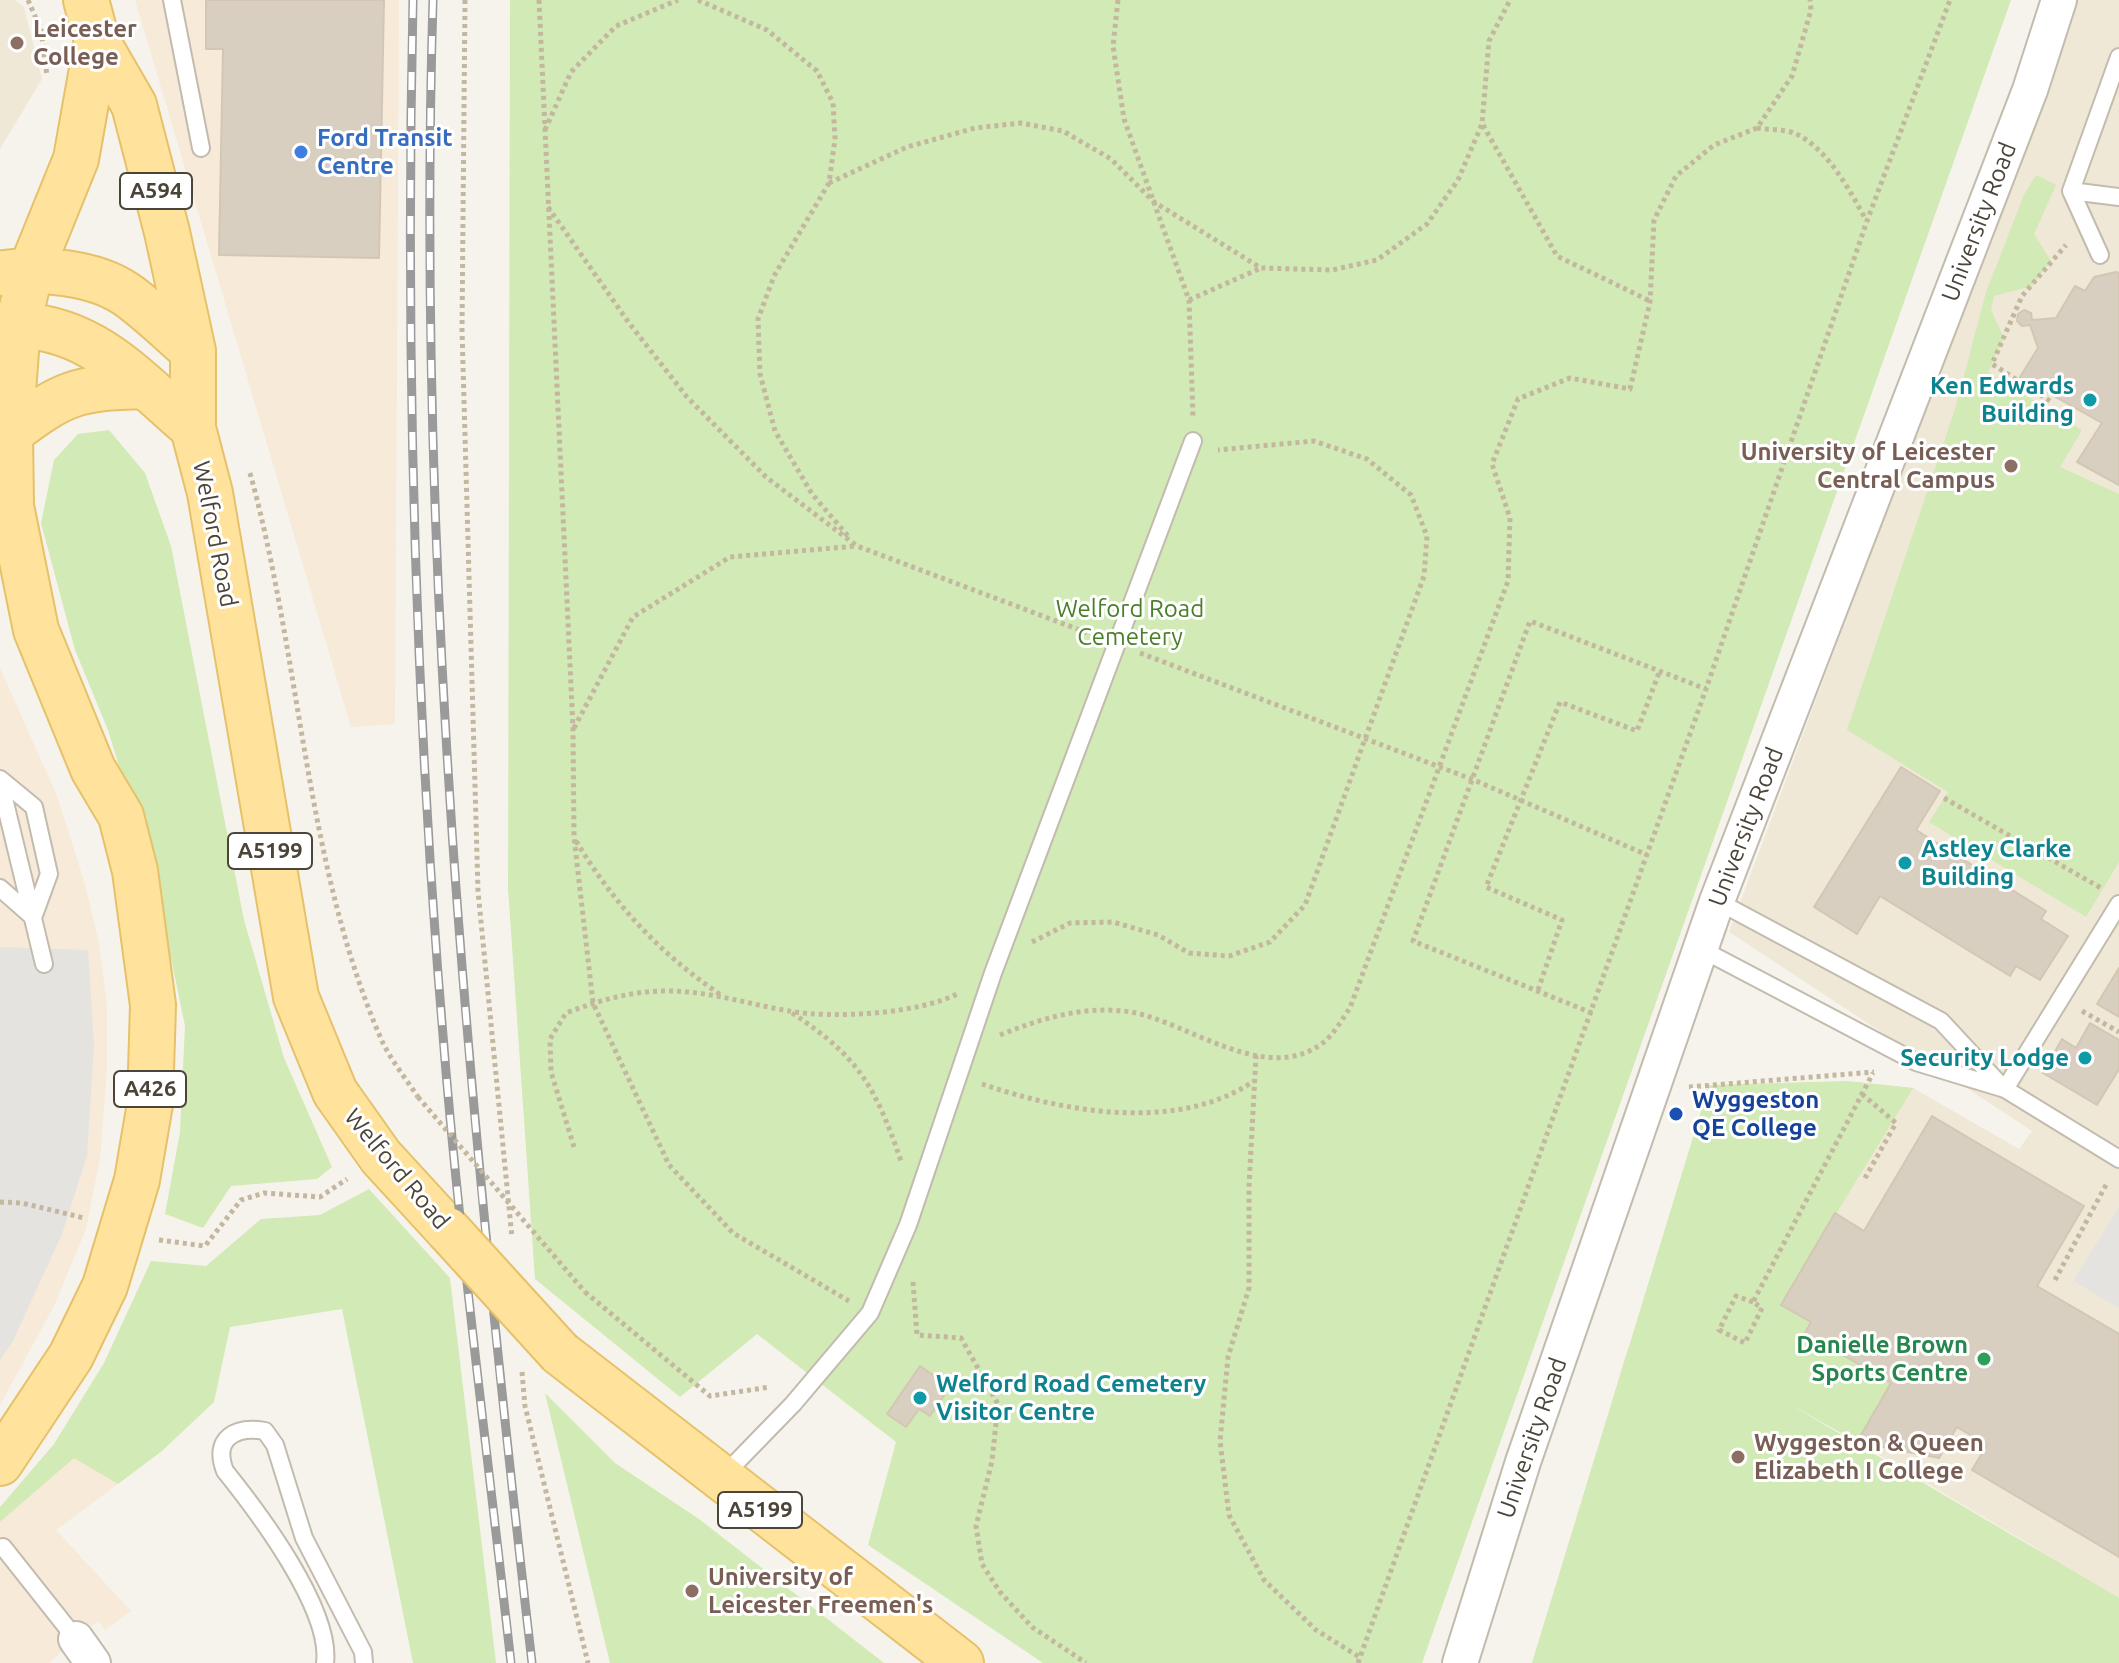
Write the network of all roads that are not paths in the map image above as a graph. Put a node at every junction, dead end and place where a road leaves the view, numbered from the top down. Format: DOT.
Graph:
graph roads {
  1 [pos="172,0"];
  2 [pos="2059,0"];
  3 [pos="91,20"];
  4 [pos="2119,57"];
  5 [pos="201,148"];
  6 [pos="2071,191"];
  7 [pos="2119,197"];
  8 [pos="2100,255"];
  9 [pos="15,272"];
  10 [pos="9,325"];
  11 [pos="193,351"];
  12 [pos="144,386"];
  13 [pos="193,428"];
  14 [pos="10,433"];
  15 [pos="1193,441"];
  16 [pos="0,780"];
  17 [pos="0,888"];
  18 [pos="1717,901"];
  19 [pos="2119,904"];
  20 [pos="33,917"];
  21 [pos="1701,949"];
  22 [pos="44,964"];
  23 [pos="2005,1089"];
  24 [pos="2116,1167"];
  25 [pos="0,1463"];
  26 [pos="720,1479"];
  27 [pos="3,1547"];
  28 [pos="84,1651"];
  29 [pos="325,1663"];
  30 [pos="364,1663"];
  31 [pos="961,1663"];
  32 [pos="1460,1663"];
  1 -- 5 [label="lane"];
  2 -- 18 [label="street, University Road"];
  3 -- 9 [label="main road, Welford Road / A594"];
  3 -- 11 [label="main road, Welford Road / A594"];
  4 -- 6 [label="lane"];
  6 -- 7 [label="lane"];
  6 -- 8 [label="lane"];
  9 -- 10 [label="main road, A426"];
  9 -- 11 [label="main road"];
  10 -- 12 [label="main road"];
  10 -- 14 [label="main road, A426"];
  11 -- 13 [label="main road, Welford Road / A5199"];
  12 -- 13 [label="main road"];
  12 -- 14 [label="main road"];
  13 -- 26 [label="main road, Welford Road / A5199, bridge"];
  14 -- 25 [label="main road, A426"];
  15 -- 26 [label="lane"];
  16 -- 20 [label="lane"];
  16 -- 20 [label="lane"];
  17 -- 20 [label="lane"];
  18 -- 21 [label="street, University Road"];
  18 -- 23 [label="lane"];
  19 -- 23 [label="lane"];
  20 -- 22 [label="lane"];
  21 -- 23 [label="lane"];
  21 -- 32 [label="street, University Road"];
  23 -- 24 [label="lane"];
  26 -- 31 [label="main road, Welford Road / A5199"];
  27 -- 28 [label="lane"];
  29 -- 30 [label="lane"];
}
